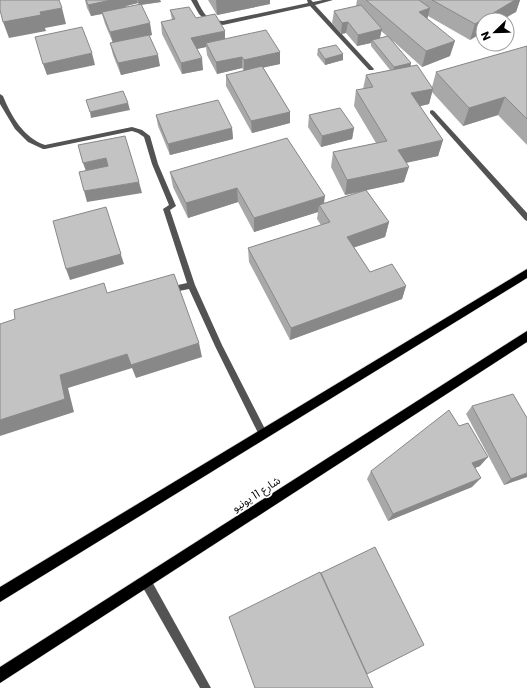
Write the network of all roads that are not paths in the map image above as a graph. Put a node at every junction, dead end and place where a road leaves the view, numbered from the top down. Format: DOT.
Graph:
graph roads {
  1 [pos="194,0"];
  2 [pos="330,0"];
  3 [pos="310,2"];
  4 [pos="371,69"];
  5 [pos="0,96"];
  6 [pos="432,112"];
  7 [pos="527,218"];
  8 [pos="527,272"];
  9 [pos="191,285"];
  10 [pos="161,292"];
  11 [pos="527,336"];
  12 [pos="263,434"];
  13 [pos="146,582"];
  14 [pos="0,595"];
  15 [pos="0,676"];
  16 [pos="206,688"];
  1 -- 3 [label="street"];
  2 -- 3 [label="street"];
  3 -- 4 [label="street"];
  5 -- 9 [label="street"];
  6 -- 7 [label="street"];
  8 -- 12 [label="highway"];
  9 -- 10 [label="street"];
  9 -- 12 [label="street"];
  11 -- 13 [label="highway, شارع 11 يونيو"];
  12 -- 14 [label="highway"];
  13 -- 15 [label="highway, شارع 11 يونيو"];
  13 -- 16 [label="street"];
}
